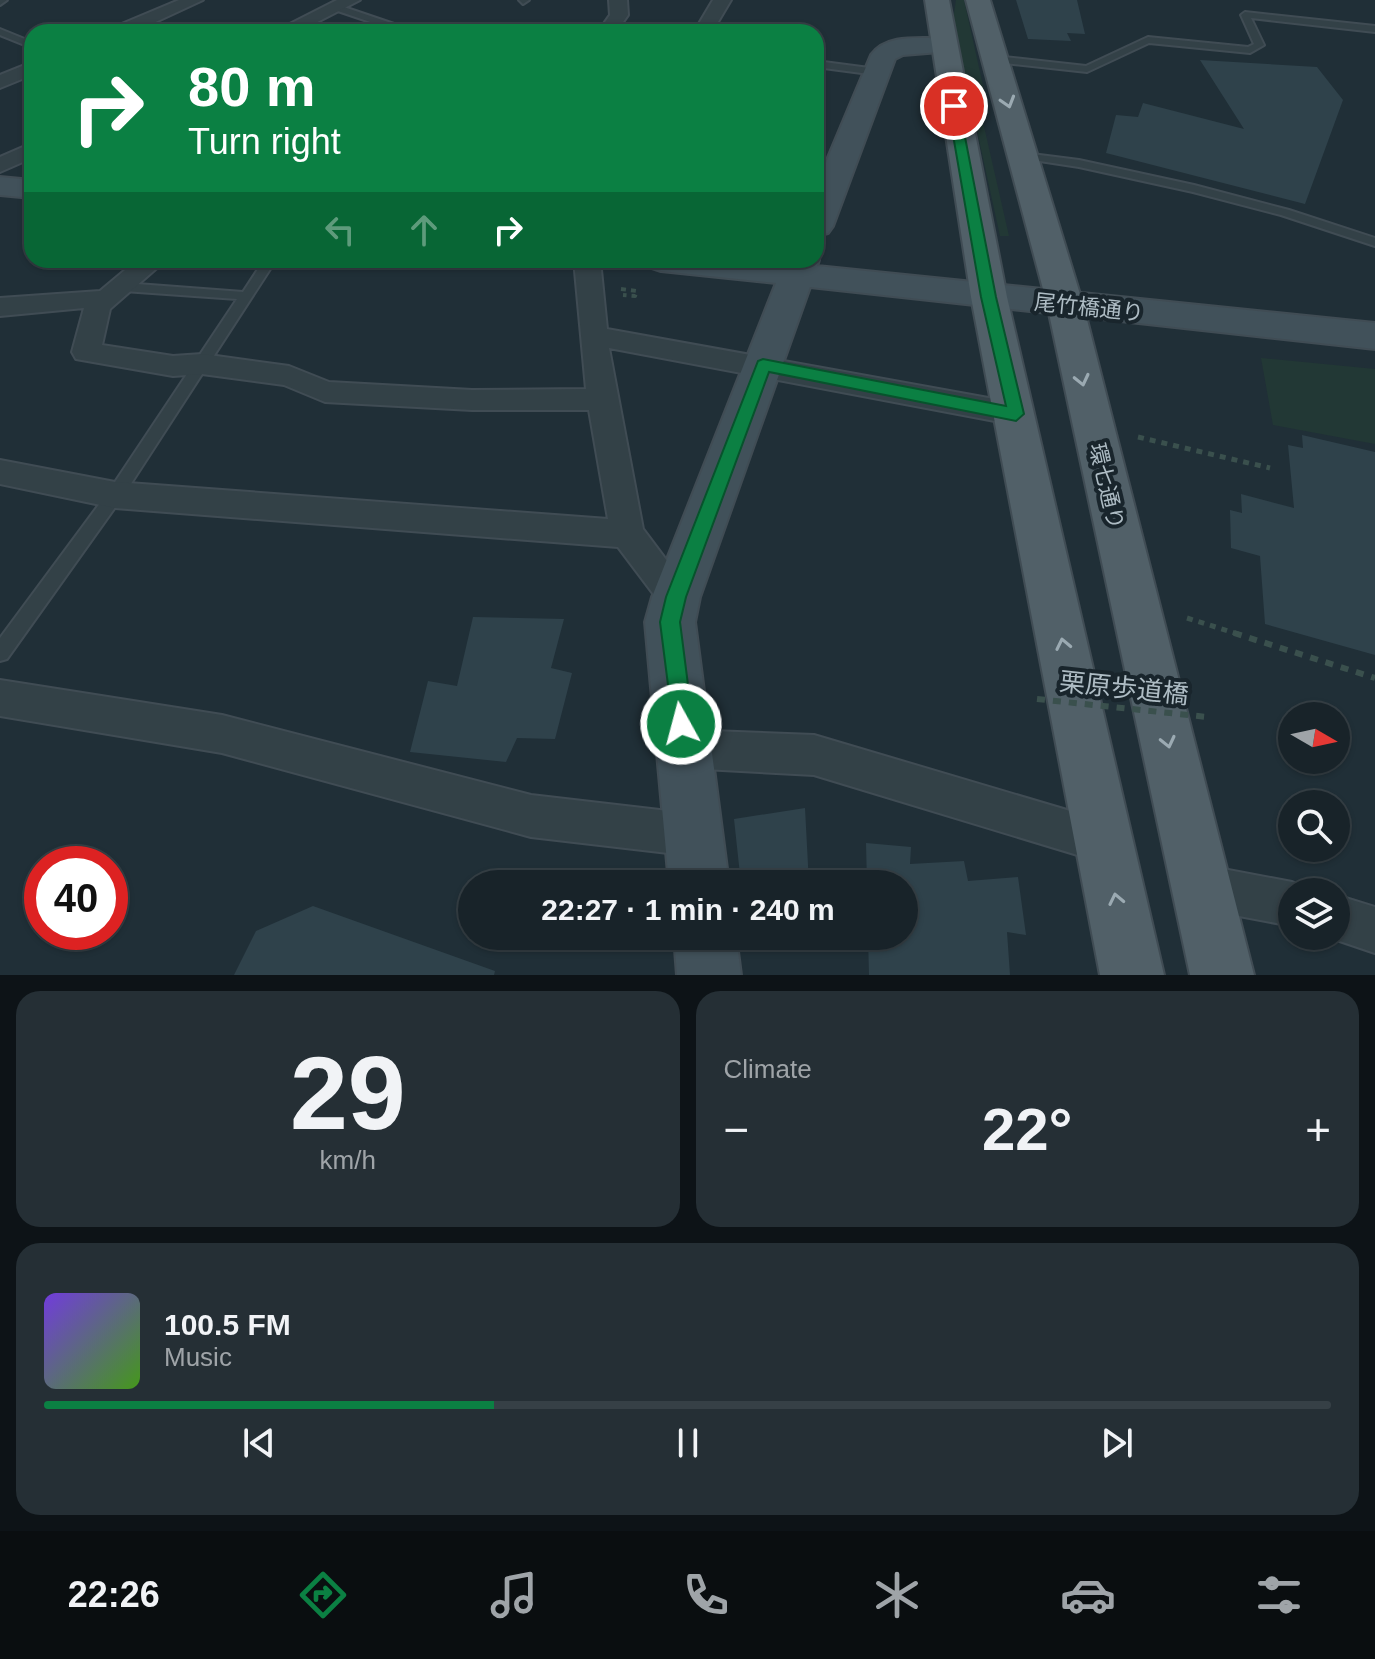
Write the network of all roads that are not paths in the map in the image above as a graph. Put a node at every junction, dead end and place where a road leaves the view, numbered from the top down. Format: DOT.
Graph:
graph roads {
  1 [pos="194,0"];
  2 [pos="618,0"];
  3 [pos="722,0"];
  4 [pos="937,0"];
  5 [pos="978,0"];
  6 [pos="343,4"];
  7 [pos="137,24"];
  8 [pos="300,24"];
  9 [pos="387,24"];
  10 [pos="613,24"];
  11 [pos="708,24"];
  12 [pos="1375,29"];
  13 [pos="0,32"];
  14 [pos="24,42"];
  15 [pos="943,46"];
  16 [pos="995,59"];
  17 [pos="824,65"];
  18 [pos="24,72"];
  19 [pos="877,72"];
  20 [pos="0,82"];
  21 [pos="24,154"];
  22 [pos="1024,156"];
  23 [pos="0,165"];
  24 [pos="0,186"];
  25 [pos="24,188"];
  26 [pos="824,204"];
  27 [pos="1375,242"];
  28 [pos="824,244"];
  29 [pos="144,268"];
  30 [pos="265,268"];
  31 [pos="588,268"];
  32 [pos="799,268"];
  33 [pos="115,293"];
  34 [pos="247,296"];
  35 [pos="989,297"];
  36 [pos="1065,304"];
  37 [pos="0,307"];
  38 [pos="594,336"];
  39 [pos="1375,336"];
  40 [pos="202,364"];
  41 [pos="763,365"];
  42 [pos="602,399"];
  43 [pos="1016,414"];
  44 [pos="0,472"];
  45 [pos="115,495"];
  46 [pos="627,534"];
  47 [pos="676,597"];
  48 [pos="0,653"];
  49 [pos="0,698"];
  50 [pos="685,749"];
  51 [pos="694,835"];
  52 [pos="1104,842"];
  53 [pos="698,870"];
  54 [pos="1202,887"];
  55 [pos="1278,901"];
  56 [pos="1350,922"];
  57 [pos="1375,930"];
  58 [pos="706,950"];
  59 [pos="709,975"];
  60 [pos="1132,975"];
  61 [pos="1222,975"];
  1 -- 7 [label="street"];
  2 -- 10 [label="street"];
  3 -- 11 [label="street"];
  4 -- 15 [label="main road"];
  5 -- 16 [label="main road, 環七通り"];
  6 -- 8 [label="street"];
  6 -- 9 [label="lane"];
  12 -- 16 [label="lane"];
  13 -- 14 [label="lane"];
  15 -- 19 [label="street"];
  15 -- 35 [label="main road"];
  16 -- 22 [label="main road, 環七通り, one-way"];
  17 -- 19 [label="lane"];
  18 -- 20 [label="street"];
  19 -- 26 [label="street"];
  21 -- 23 [label="street"];
  22 -- 27 [label="lane"];
  22 -- 36 [label="main road, 環七通り"];
  24 -- 25 [label="street"];
  28 -- 35 [label="street, 尾竹橋通り"];
  29 -- 33 [label="street"];
  30 -- 34 [label="lane"];
  31 -- 38 [label="street"];
  32 -- 41 [label="street"];
  33 -- 34 [label="lane"];
  33 -- 37 [label="street"];
  33 -- 40 [label="street"];
  34 -- 40 [label="lane"];
  35 -- 36 [label="street, 尾竹橋通り"];
  35 -- 43 [label="main road"];
  36 -- 39 [label="street, 尾竹橋通り"];
  36 -- 54 [label="main road, 環七通り, one-way"];
  38 -- 41 [label="street"];
  38 -- 42 [label="street"];
  40 -- 42 [label="street"];
  40 -- 45 [label="lane"];
  41 -- 43 [label="street"];
  41 -- 47 [label="street"];
  42 -- 46 [label="street"];
  52 -- 43 [label="main road, one-way"];
  44 -- 45 [label="street"];
  45 -- 46 [label="street"];
  45 -- 48 [label="lane"];
  46 -- 47 [label="street"];
  47 -- 50 [label="street"];
  49 -- 51 [label="street"];
  50 -- 51 [label="street"];
  50 -- 52 [label="street"];
  51 -- 53 [label="street"];
  60 -- 52 [label="main road, one-way"];
  54 -- 55 [label="street"];
  54 -- 61 [label="main road, 環七通り"];
  56 -- 57 [label="street"];
  58 -- 59 [label="street"];
}
